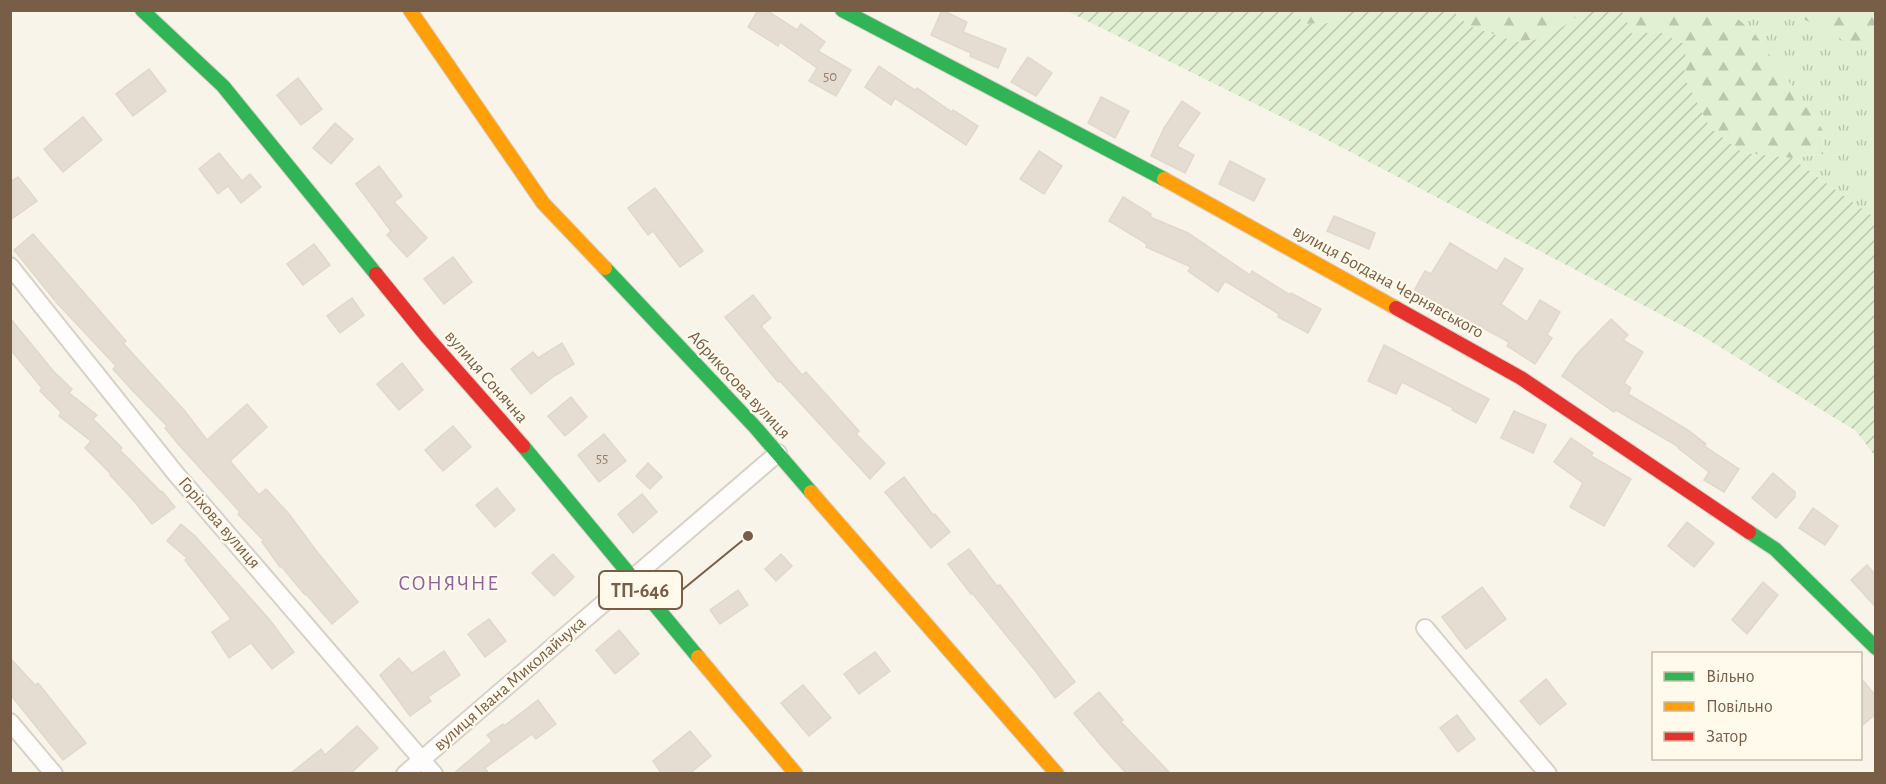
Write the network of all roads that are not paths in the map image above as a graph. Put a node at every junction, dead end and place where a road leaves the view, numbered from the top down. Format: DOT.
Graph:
graph roads {
  1 [pos="142,10"];
  2 [pos="410,10"];
  3 [pos="842,10"];
  4 [pos="10,266"];
  5 [pos="778,453"];
  6 [pos="633,578"];
  7 [pos="1425,628"];
  8 [pos="1875,648"];
  9 [pos="10,722"];
  10 [pos="422,759"];
  11 [pos="54,774"];
  12 [pos="405,774"];
  13 [pos="435,774"];
  14 [pos="796,774"];
  15 [pos="1057,774"];
  16 [pos="1548,774"];
  1 -- 6 [label="street, вулиця Сонячна"];
  2 -- 5 [label="street, Абрикосова вулиця"];
  3 -- 8 [label="street, вулиця Богдана Чернявського"];
  4 -- 10 [label="street, Горіхова вулиця"];
  5 -- 6 [label="street, вулиця Івана Миколайчука"];
  5 -- 15 [label="street, Абрикосова вулиця"];
  6 -- 10 [label="street, вулиця Івана Миколайчука"];
  6 -- 14 [label="street, вулиця Сонячна"];
  7 -- 16 [label="street"];
  9 -- 11 [label="street"];
  10 -- 12 [label="street, вулиця Івана Миколайчука"];
  10 -- 13 [label="street, Горіхова вулиця"];
}
